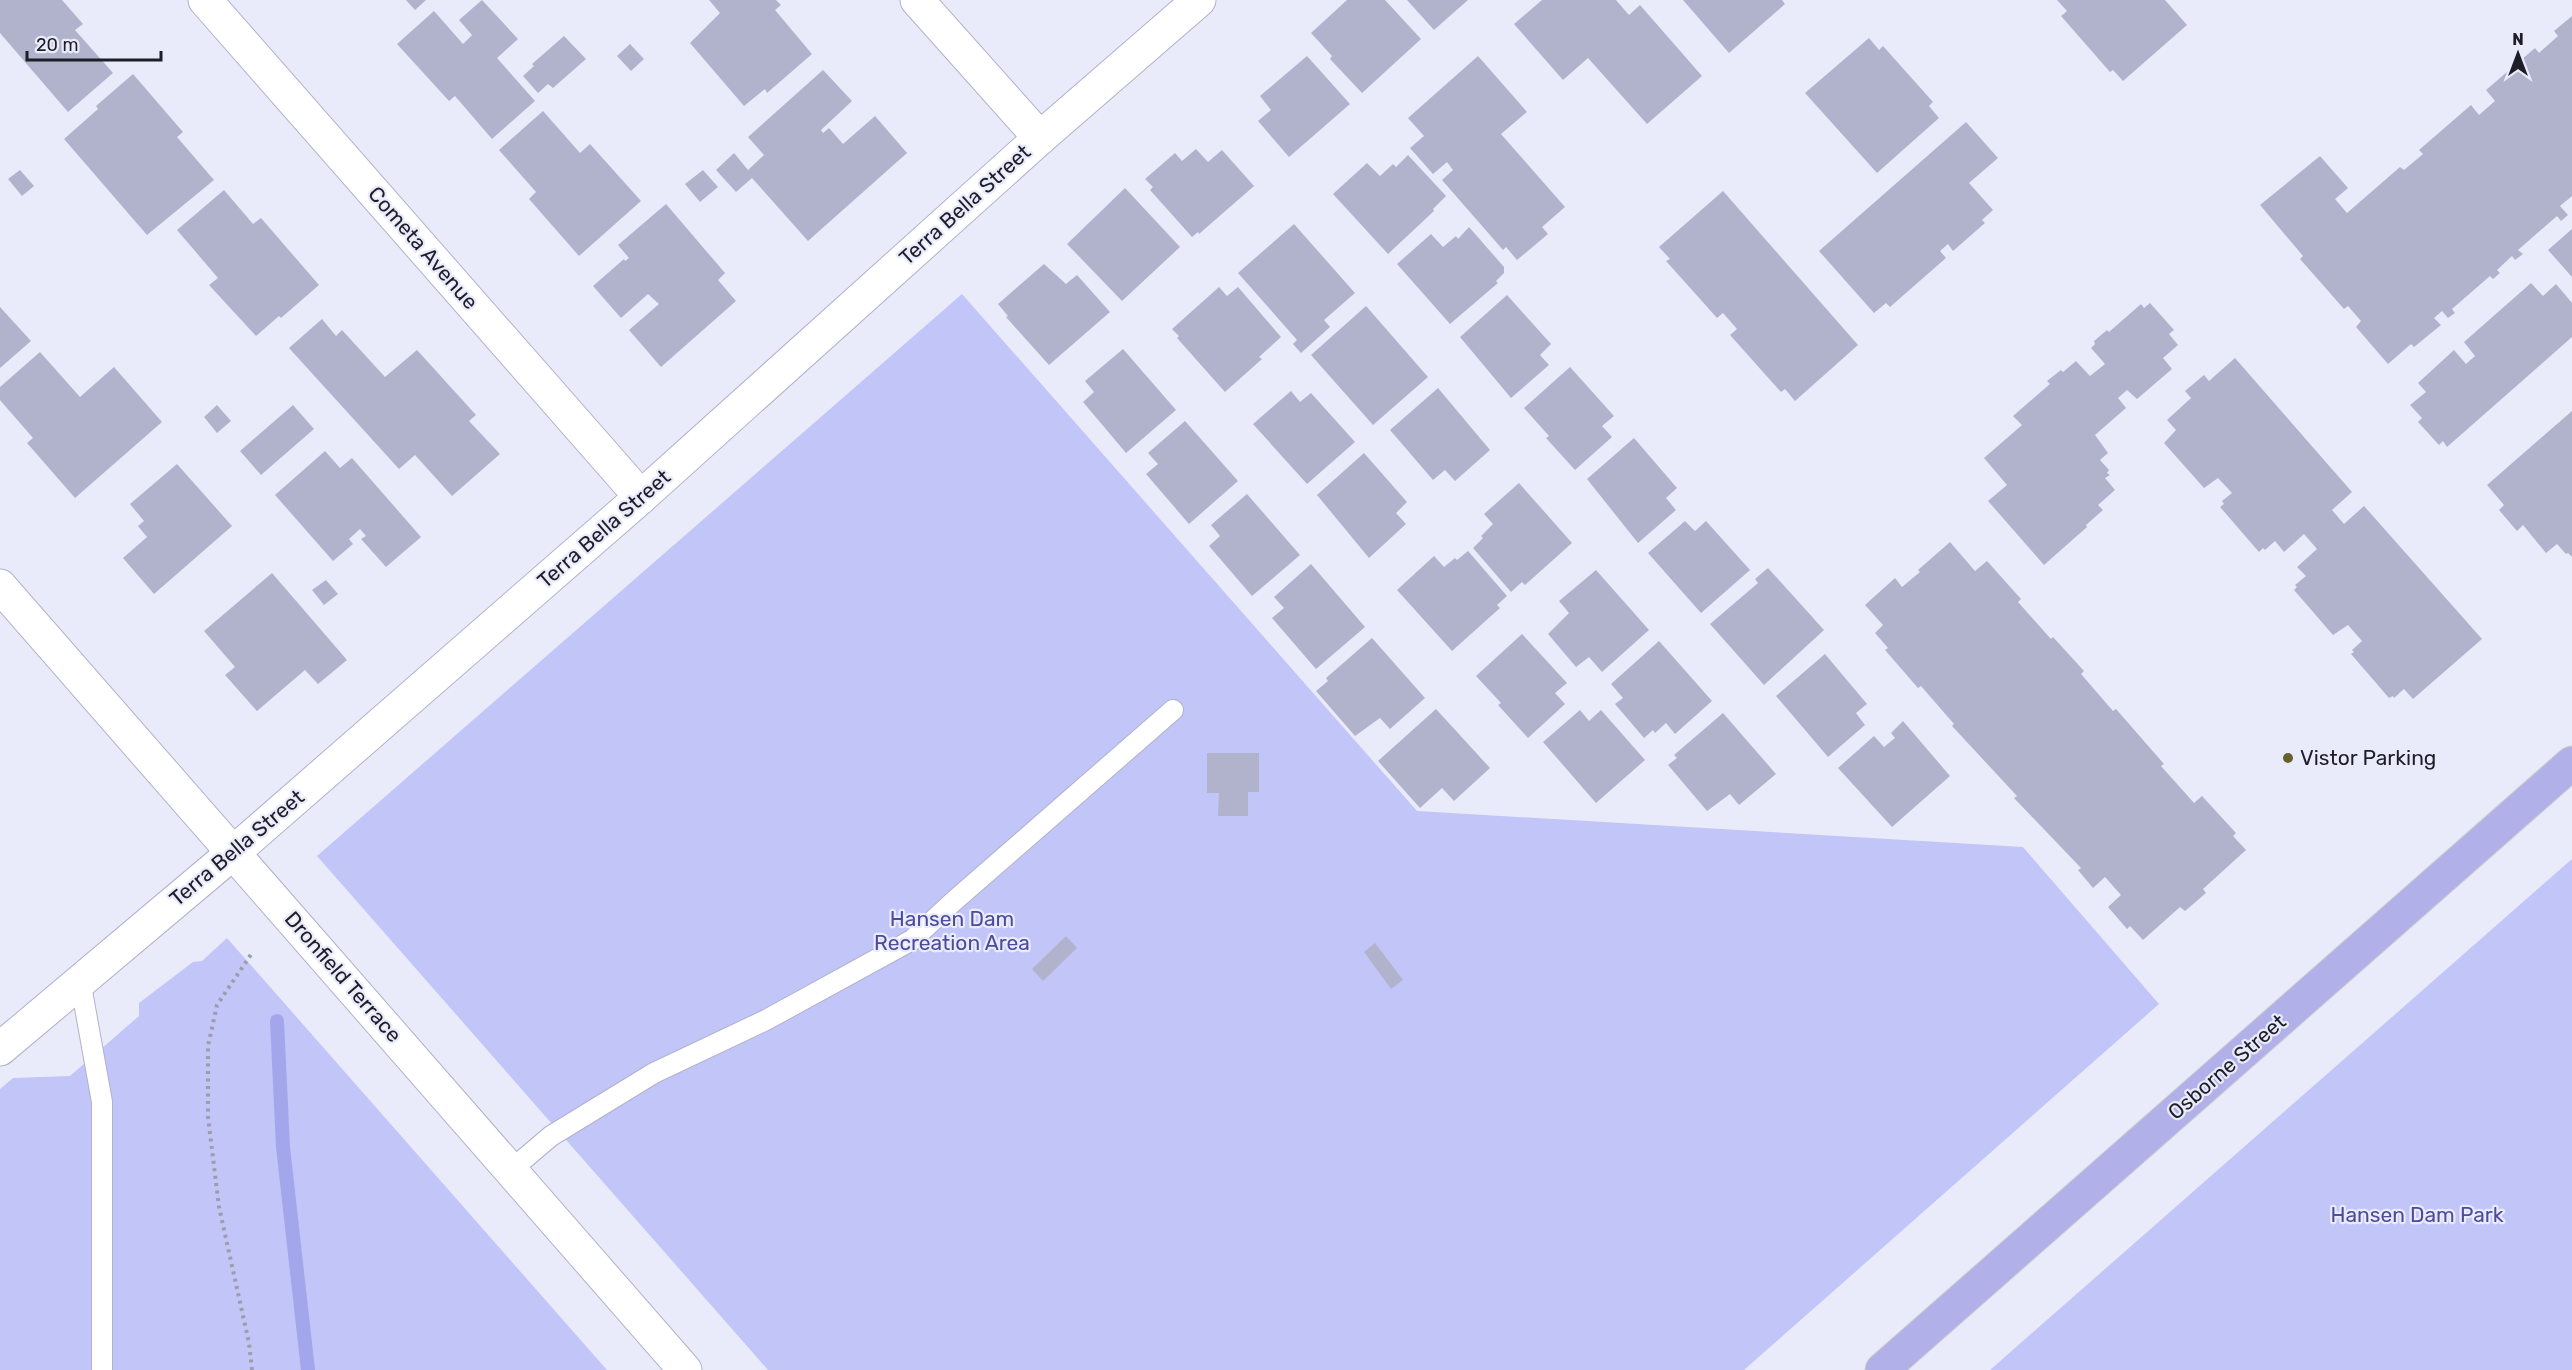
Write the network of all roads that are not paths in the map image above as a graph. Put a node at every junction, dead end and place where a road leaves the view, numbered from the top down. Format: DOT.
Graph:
graph roads {
  1 [pos="205,0"];
  2 [pos="917,0"];
  3 [pos="1199,0"];
  4 [pos="1040,138"];
  5 [pos="641,497"];
  6 [pos="0,586"];
  7 [pos="1173,710"];
  8 [pos="2572,763"];
  9 [pos="234,852"];
  10 [pos="80,980"];
  11 [pos="0,1049"];
  12 [pos="511,1170"];
  13 [pos="102,1370"];
  14 [pos="685,1370"];
  15 [pos="1881,1370"];
  1 -- 5 [label="street, Cometa Avenue"];
  2 -- 4 [label="street"];
  3 -- 4 [label="street, Terra Bella Street"];
  4 -- 5 [label="street, Terra Bella Street"];
  5 -- 9 [label="street, Terra Bella Street"];
  6 -- 9 [label="street, Dronfield Terrace"];
  7 -- 12 [label="lane"];
  8 -- 15 [label="main road, Osborne Street"];
  9 -- 10 [label="street, Terra Bella Street"];
  9 -- 12 [label="street, Dronfield Terrace"];
  10 -- 11 [label="street, Terra Bella Street"];
  10 -- 13 [label="lane"];
  12 -- 14 [label="street, Dronfield Terrace"];
}
